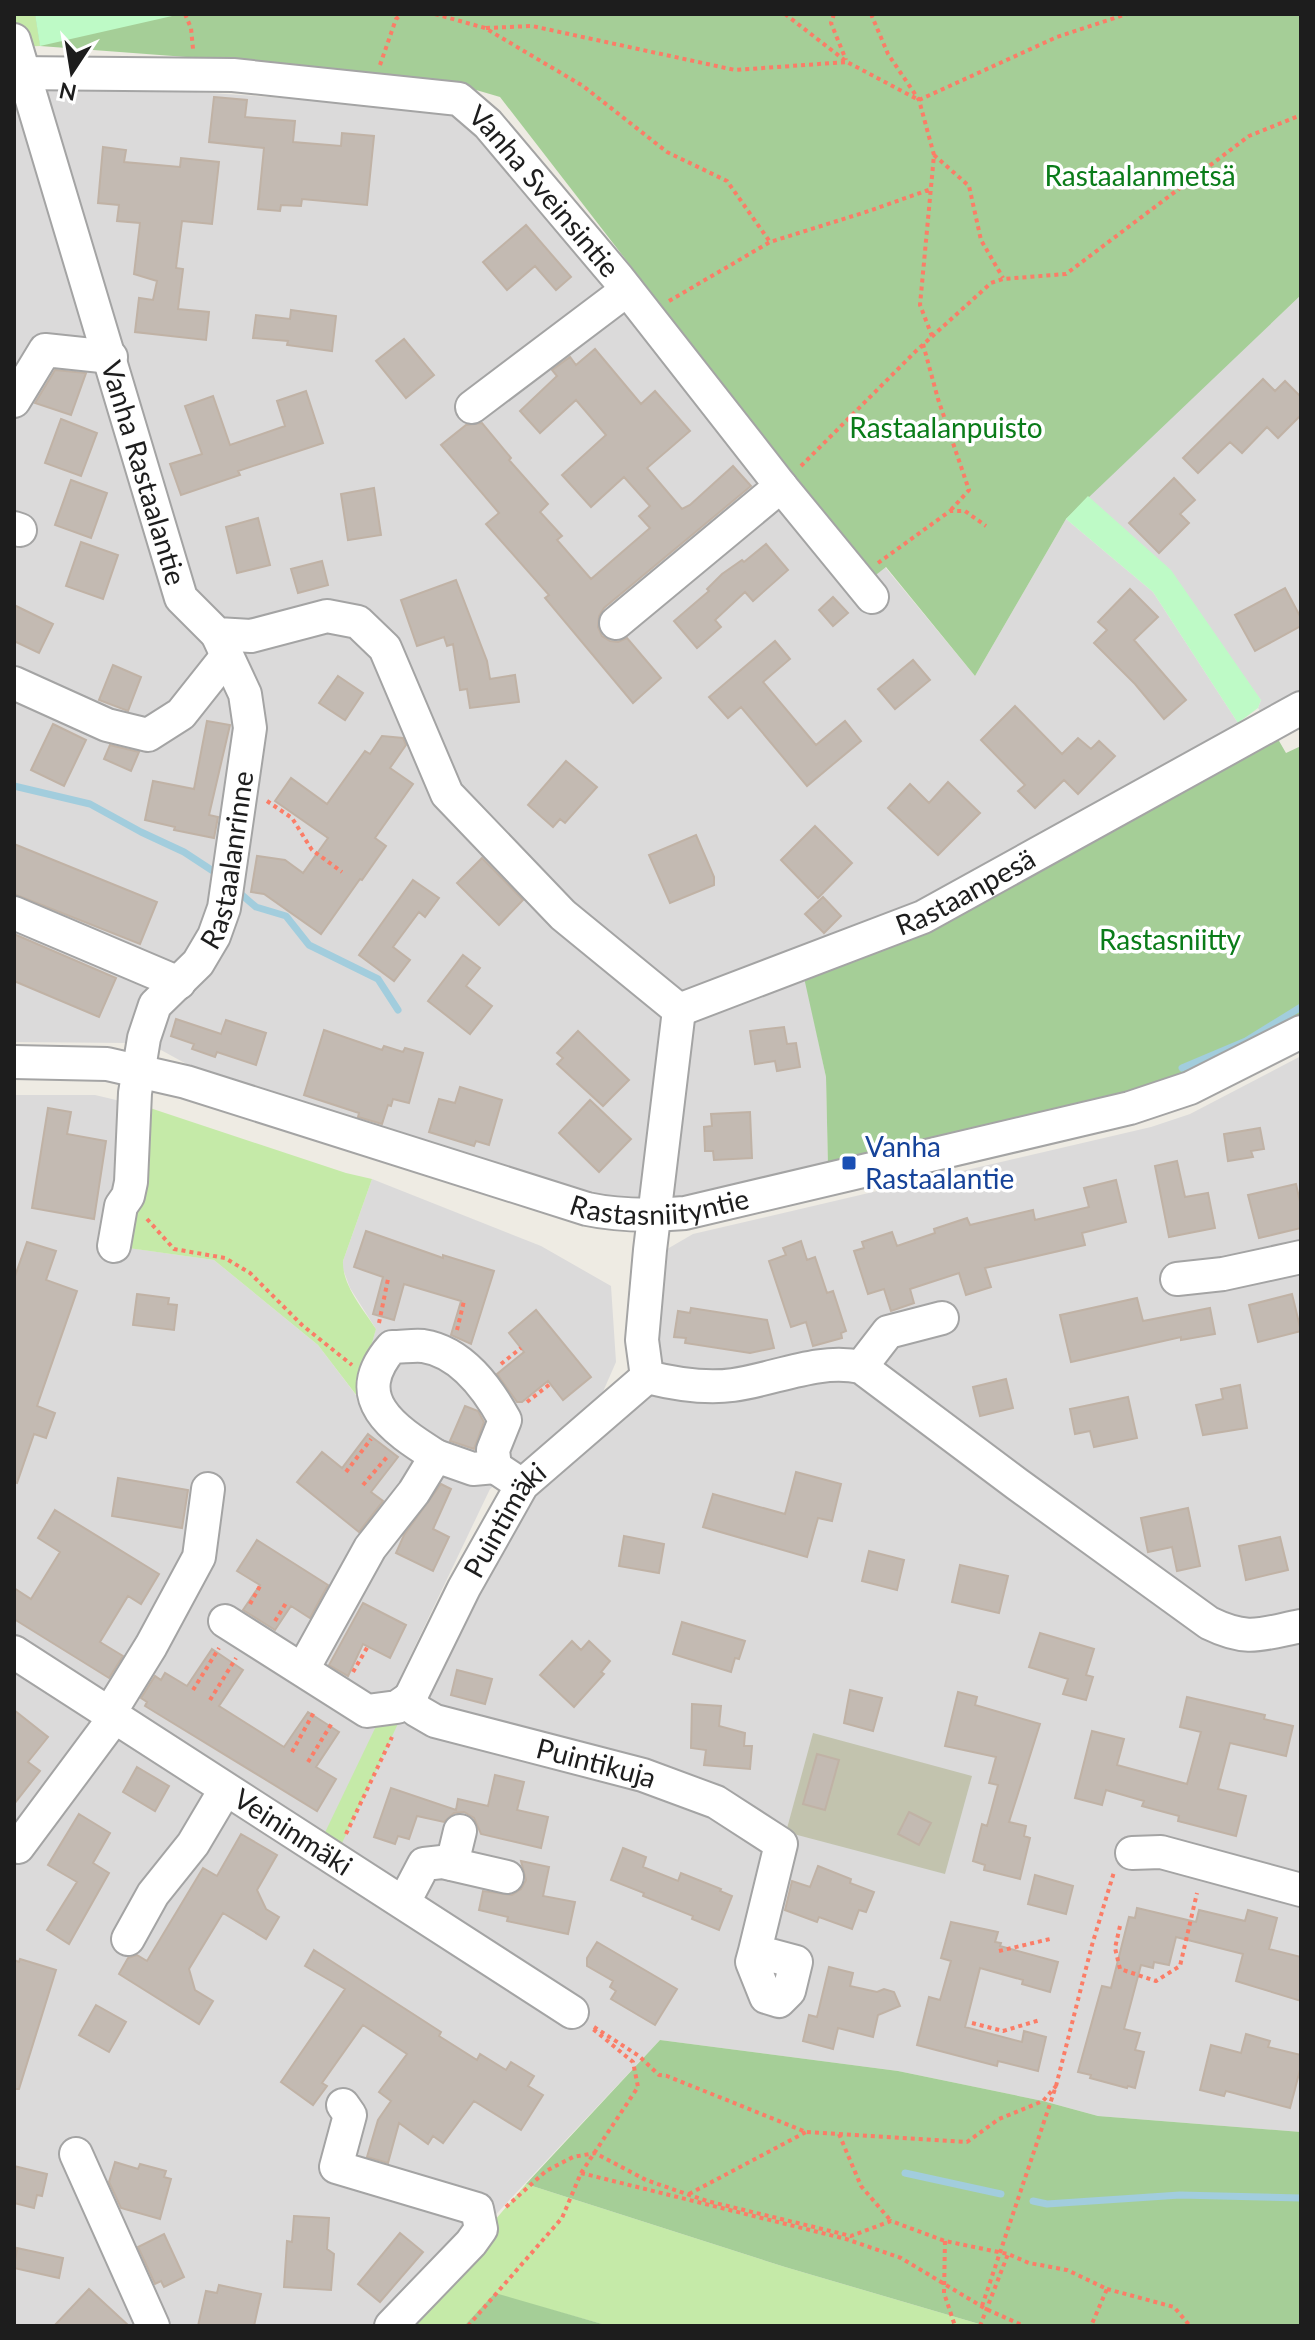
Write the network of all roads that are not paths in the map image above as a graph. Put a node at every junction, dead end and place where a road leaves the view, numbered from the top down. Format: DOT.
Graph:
graph roads {
  1 [pos="14,40"];
  2 [pos="20,73"];
  3 [pos="637,302"];
  4 [pos="111,357"];
  5 [pos="14,401"];
  6 [pos="472,407"];
  7 [pos="781,486"];
  8 [pos="865,588"];
  9 [pos="616,623"];
  10 [pos="222,645"];
  11 [pos="14,683"];
  12 [pos="1301,708"];
  13 [pos="14,913"];
  14 [pos="179,983"];
  15 [pos="679,1010"];
  16 [pos="1301,1032"];
  17 [pos="14,1062"];
  18 [pos="138,1069"];
  19 [pos="654,1216"];
  20 [pos="114,1246"];
  21 [pos="1301,1257"];
  22 [pos="1177,1279"];
  23 [pos="942,1318"];
  24 [pos="861,1367"];
  25 [pos="647,1377"];
  26 [pos="436,1456"];
  27 [pos="495,1467"];
  28 [pos="522,1485"];
  29 [pos="208,1489"];
  30 [pos="1301,1626"];
  31 [pos="236,1628"];
  32 [pos="14,1652"];
  33 [pos="326,1685"];
  34 [pos="410,1698"];
  35 [pos="112,1716"];
  36 [pos="225,1790"];
  37 [pos="460,1831"];
  38 [pos="18,1847"];
  39 [pos="1132,1853"];
  40 [pos="452,1864"];
  41 [pos="507,1877"];
  42 [pos="1301,1890"];
  43 [pos="404,1902"];
  44 [pos="128,1939"];
  45 [pos="755,1951"];
  46 [pos="572,2012"];
  47 [pos="343,2105"];
  48 [pos="76,2154"];
  49 [pos="153,2326"];
  50 [pos="391,2326"];
  1 -- 2 [label="street, Vanha Rastaalantie"];
  2 -- 3 [label="street, Vanha Sveinsintie"];
  2 -- 4 [label="street, Vanha Rastaalantie"];
  3 -- 6 [label="street"];
  3 -- 7 [label="street, Vanha Sveinsintie"];
  4 -- 5 [label="street"];
  4 -- 10 [label="street, Vanha Rastaalantie"];
  7 -- 8 [label="street, Vanha Sveinsintie"];
  7 -- 9 [label="street"];
  10 -- 11 [label="street"];
  10 -- 14 [label="street, Rastaalanrinne"];
  10 -- 15 [label="street"];
  12 -- 15 [label="street, Rastaanpesä"];
  13 -- 14 [label="street"];
  14 -- 18 [label="street, Rastaalanrinne"];
  15 -- 19 [label="street"];
  16 -- 19 [label="street, Rastasniityntie"];
  17 -- 18 [label="street, Rastasniityntie"];
  18 -- 19 [label="street, Rastasniityntie"];
  18 -- 20 [label="street, Rastaalanrinne"];
  19 -- 25 [label="street"];
  21 -- 22 [label="street"];
  23 -- 24 [label="street"];
  24 -- 25 [label="street"];
  24 -- 30 [label="street"];
  25 -- 28 [label="street, Puintimäki"];
  26 -- 27 [label="street"];
  26 -- 27 [label="street"];
  26 -- 33 [label="street"];
  27 -- 28 [label="street"];
  28 -- 34 [label="street, Puintimäki"];
  29 -- 35 [label="street"];
  31 -- 33 [label="street"];
  32 -- 35 [label="street, Veininmäki"];
  33 -- 34 [label="street"];
  34 -- 45 [label="street, Puintikuja"];
  35 -- 36 [label="street, Veininmäki"];
  35 -- 38 [label="street"];
  36 -- 43 [label="street, Veininmäki"];
  36 -- 44 [label="street"];
  37 -- 40 [label="street"];
  39 -- 42 [label="street"];
  40 -- 41 [label="street"];
  40 -- 43 [label="street"];
  43 -- 46 [label="street, Veininmäki"];
  47 -- 50 [label="street"];
  48 -- 49 [label="street"];
}
